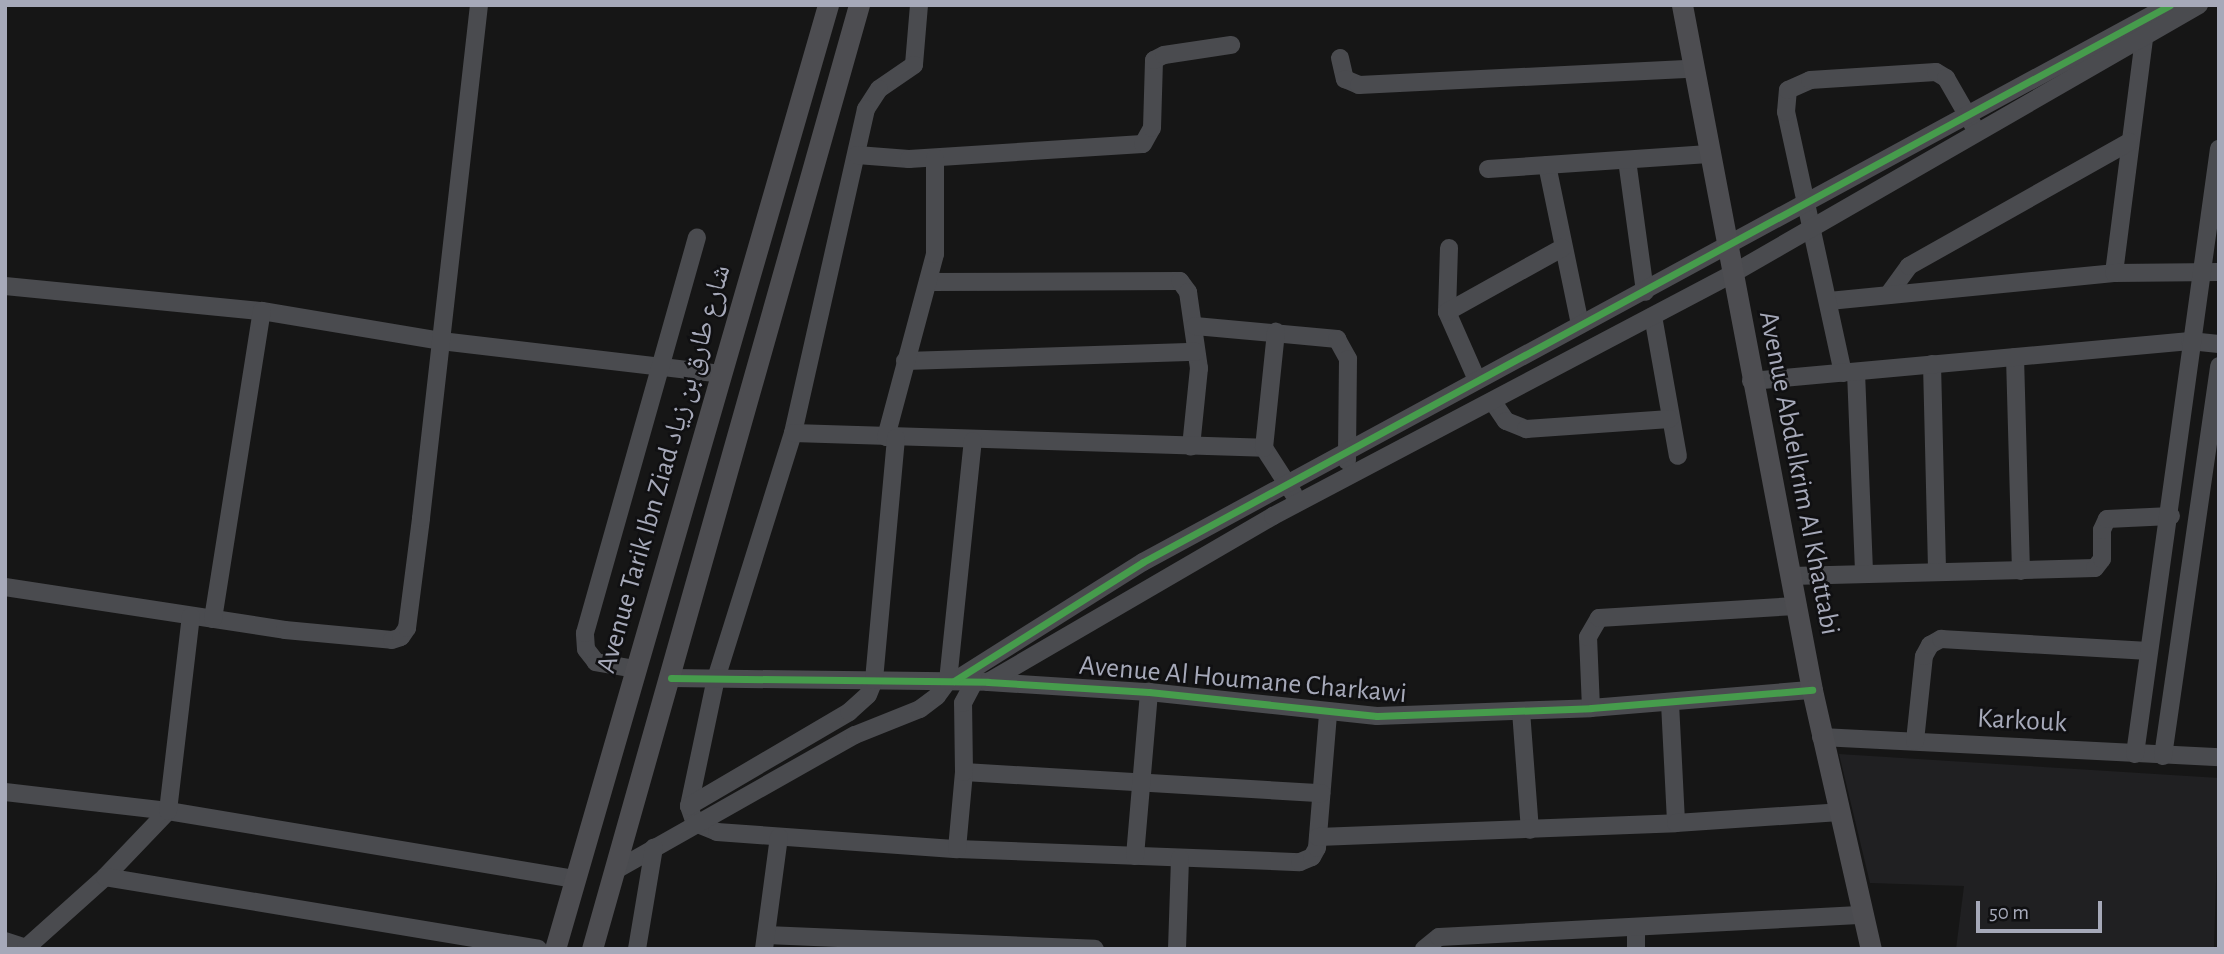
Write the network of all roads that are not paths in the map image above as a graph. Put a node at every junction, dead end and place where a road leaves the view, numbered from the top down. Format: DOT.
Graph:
graph roads {
  1 [pos="479,5"];
  2 [pos="828,5"];
  3 [pos="859,5"];
  4 [pos="919,5"];
  5 [pos="1682,5"];
  6 [pos="2171,5"];
  7 [pos="2199,5"];
  8 [pos="2144,39"];
  9 [pos="1231,44"];
  10 [pos="1340,58"];
  11 [pos="1691,69"];
  12 [pos="1969,115"];
  13 [pos="1977,135"];
  14 [pos="2129,142"];
  15 [pos="1708,154"];
  16 [pos="857,155"];
  17 [pos="2218,157"];
  18 [pos="934,158"];
  19 [pos="1627,160"];
  20 [pos="1547,165"];
  21 [pos="1488,169"];
  22 [pos="1808,204"];
  23 [pos="1814,227"];
  24 [pos="697,238"];
  25 [pos="1728,247"];
  26 [pos="1449,248"];
  27 [pos="1562,248"];
  28 [pos="2200,270"];
  29 [pos="2219,272"];
  30 [pos="2114,273"];
  31 [pos="1732,274"];
  32 [pos="928,282"];
  33 [pos="5,286"];
  34 [pos="1645,292"];
  35 [pos="1888,295"];
  36 [pos="1829,301"];
  37 [pos="262,311"];
  38 [pos="1447,312"];
  39 [pos="1653,316"];
  40 [pos="1195,326"];
  41 [pos="1580,326"];
  42 [pos="1276,332"];
  43 [pos="441,341"];
  44 [pos="2190,341"];
  45 [pos="2219,344"];
  46 [pos="1196,352"];
  47 [pos="2015,356"];
  48 [pos="905,361"];
  49 [pos="1932,364"];
  50 [pos="664,365"];
  51 [pos="2219,366"];
  52 [pos="1850,372"];
  53 [pos="721,374"];
  54 [pos="1477,380"];
  55 [pos="1751,381"];
  56 [pos="1493,402"];
  57 [pos="1670,419"];
  58 [pos="793,433"];
  59 [pos="891,438"];
  60 [pos="973,441"];
  61 [pos="1191,447"];
  62 [pos="1264,448"];
  63 [pos="1347,453"];
  64 [pos="1678,456"];
  65 [pos="1347,478"];
  66 [pos="1287,483"];
  67 [pos="1299,503"];
  68 [pos="2171,516"];
  69 [pos="1937,569"];
  70 [pos="2021,571"];
  71 [pos="1864,573"];
  72 [pos="1791,576"];
  73 [pos="5,587"];
  74 [pos="1796,606"];
  75 [pos="191,616"];
  76 [pos="213,619"];
  77 [pos="2149,651"];
  78 [pos="636,668"];
  79 [pos="670,677"];
  80 [pos="716,678"];
  81 [pos="874,680"];
  82 [pos="951,681"];
  83 [pos="981,682"];
  84 [pos="1812,691"];
  85 [pos="1149,692"];
  86 [pos="1670,703"];
  87 [pos="1591,708"];
  88 [pos="1521,711"];
  89 [pos="1328,713"];
  90 [pos="1821,737"];
  91 [pos="1915,741"];
  92 [pos="2135,754"];
  93 [pos="2163,756"];
  94 [pos="2219,757"];
  95 [pos="964,772"];
  96 [pos="1139,783"];
  97 [pos="5,792"];
  98 [pos="1321,793"];
  99 [pos="689,806"];
  100 [pos="168,811"];
  101 [pos="1840,812"];
  102 [pos="695,823"];
  103 [pos="1676,823"];
  104 [pos="1530,830"];
  105 [pos="779,837"];
  106 [pos="1318,837"];
  107 [pos="654,846"];
  108 [pos="957,849"];
  109 [pos="1135,856"];
  110 [pos="1180,858"];
  111 [pos="616,870"];
  112 [pos="104,877"];
  113 [pos="575,879"];
  114 [pos="1863,915"];
  115 [pos="1636,929"];
  116 [pos="5,941"];
  117 [pos="1534,941"];
  118 [pos="765,942"];
  119 [pos="27,948"];
  120 [pos="538,949"];
  121 [pos="555,949"];
  122 [pos="592,949"];
  123 [pos="637,949"];
  124 [pos="1095,949"];
  125 [pos="1177,949"];
  126 [pos="1424,949"];
  127 [pos="1636,949"];
  128 [pos="1871,949"];
  1 -- 43 [label="street"];
  2 -- 53 [label="main road, Avenue Tarik Ibn Ziad شارع طارق بن زياد"];
  3 -- 79 [label="main road"];
  4 -- 16 [label="street"];
  5 -- 11 [label="main road, Avenue Abdelkrim Al Khattabi"];
  6 -- 12 [label="street"];
  7 -- 8 [label="street"];
  8 -- 13 [label="street"];
  8 -- 14 [label="street"];
  9 -- 18 [label="street"];
  10 -- 11 [label="street"];
  11 -- 15 [label="main road, Avenue Abdelkrim Al Khattabi"];
  12 -- 13 [label="street"];
  12 -- 22 [label="street"];
  12 -- 22 [label="street"];
  13 -- 23 [label="street"];
  14 -- 30 [label="street"];
  14 -- 35 [label="street"];
  15 -- 19 [label="street"];
  15 -- 25 [label="main road, Avenue Abdelkrim Al Khattabi"];
  16 -- 18 [label="street"];
  16 -- 58 [label="street"];
  17 -- 28 [label="street"];
  18 -- 32 [label="street"];
  19 -- 20 [label="street"];
  19 -- 34 [label="street"];
  20 -- 21 [label="street"];
  20 -- 27 [label="street"];
  22 -- 23 [label="street"];
  22 -- 25 [label="street"];
  23 -- 31 [label="street"];
  23 -- 36 [label="street"];
  24 -- 50 [label="street"];
  25 -- 31 [label="main road, Avenue Abdelkrim Al Khattabi"];
  25 -- 34 [label="street"];
  26 -- 38 [label="street"];
  27 -- 38 [label="street"];
  27 -- 41 [label="street"];
  28 -- 29 [label="street"];
  28 -- 30 [label="street"];
  28 -- 44 [label="street"];
  30 -- 35 [label="street"];
  31 -- 39 [label="street"];
  31 -- 55 [label="main road, Avenue Abdelkrim Al Khattabi"];
  32 -- 40 [label="street"];
  32 -- 48 [label="street"];
  33 -- 37 [label="street"];
  34 -- 41 [label="street"];
  35 -- 36 [label="street"];
  36 -- 52 [label="street"];
  37 -- 43 [label="street"];
  37 -- 76 [label="street"];
  38 -- 54 [label="street"];
  39 -- 56 [label="street"];
  39 -- 57 [label="street"];
  40 -- 42 [label="street"];
  40 -- 46 [label="street"];
  41 -- 54 [label="street"];
  42 -- 62 [label="street"];
  42 -- 63 [label="street"];
  43 -- 50 [label="street"];
  43 -- 76 [label="street"];
  44 -- 45 [label="street"];
  44 -- 47 [label="street"];
  44 -- 68 [label="street"];
  46 -- 48 [label="street"];
  46 -- 61 [label="street"];
  47 -- 49 [label="street"];
  47 -- 70 [label="street"];
  48 -- 59 [label="street"];
  49 -- 52 [label="street"];
  49 -- 69 [label="street"];
  50 -- 53 [label="street"];
  50 -- 78 [label="street"];
  51 -- 93 [label="street"];
  52 -- 55 [label="street"];
  52 -- 71 [label="street"];
  53 -- 78 [label="main road, Avenue Tarik Ibn Ziad شارع طارق بن زياد"];
  54 -- 63 [label="street"];
  55 -- 72 [label="main road, Avenue Abdelkrim Al Khattabi"];
  56 -- 57 [label="street"];
  56 -- 65 [label="street"];
  57 -- 64 [label="street"];
  58 -- 59 [label="street"];
  58 -- 80 [label="street"];
  59 -- 60 [label="street"];
  59 -- 81 [label="street"];
  60 -- 61 [label="street"];
  60 -- 82 [label="street"];
  61 -- 62 [label="street"];
  62 -- 66 [label="street"];
  63 -- 65 [label="street"];
  63 -- 66 [label="street"];
  65 -- 67 [label="street"];
  66 -- 67 [label="street"];
  66 -- 82 [label="street"];
  67 -- 83 [label="street"];
  68 -- 70 [label="street"];
  68 -- 77 [label="street"];
  69 -- 70 [label="street"];
  69 -- 71 [label="street"];
  71 -- 72 [label="street"];
  72 -- 74 [label="main road, Avenue Abdelkrim Al Khattabi"];
  73 -- 75 [label="street"];
  74 -- 84 [label="main road, Avenue Abdelkrim Al Khattabi"];
  74 -- 87 [label="street"];
  75 -- 76 [label="street"];
  75 -- 100 [label="street"];
  77 -- 91 [label="street"];
  77 -- 92 [label="street"];
  78 -- 79 [label="main road"];
  78 -- 79 [label="main road"];
  78 -- 113 [label="main road, Avenue Tarik Ibn Ziad شارع طارق بن زياد"];
  79 -- 80 [label="street, Avenue Al Houmane Charkawi"];
  79 -- 111 [label="main road"];
  80 -- 81 [label="street, Avenue Al Houmane Charkawi"];
  80 -- 99 [label="street"];
  81 -- 82 [label="street, Avenue Al Houmane Charkawi"];
  81 -- 99 [label="street"];
  82 -- 83 [label="street, Avenue Al Houmane Charkawi"];
  82 -- 102 [label="street"];
  83 -- 85 [label="street, Avenue Al Houmane Charkawi"];
  83 -- 95 [label="street"];
  84 -- 86 [label="street, Avenue Al Houmane Charkawi"];
  84 -- 90 [label="main road, Avenue Abdelkrim Al Khattabi"];
  85 -- 89 [label="street, Avenue Al Houmane Charkawi"];
  85 -- 96 [label="street"];
  86 -- 87 [label="street, Avenue Al Houmane Charkawi"];
  86 -- 103 [label="street"];
  87 -- 88 [label="street, Avenue Al Houmane Charkawi"];
  88 -- 89 [label="street, Avenue Al Houmane Charkawi"];
  88 -- 104 [label="street"];
  89 -- 98 [label="street"];
  90 -- 91 [label="street, Karkouk"];
  90 -- 101 [label="main road, Avenue Abdelkrim Al Khattabi"];
  91 -- 92 [label="street, Karkouk"];
  92 -- 93 [label="street, Karkouk"];
  93 -- 94 [label="street, Karkouk"];
  95 -- 96 [label="street"];
  95 -- 108 [label="street"];
  96 -- 98 [label="street"];
  96 -- 109 [label="street"];
  97 -- 100 [label="street"];
  98 -- 106 [label="street"];
  99 -- 102 [label="street"];
  100 -- 112 [label="street"];
  100 -- 113 [label="street"];
  101 -- 103 [label="street"];
  101 -- 114 [label="main road, Avenue Abdelkrim Al Khattabi"];
  102 -- 105 [label="street"];
  102 -- 107 [label="street"];
  103 -- 104 [label="street"];
  104 -- 106 [label="street"];
  105 -- 108 [label="street"];
  105 -- 118 [label="street"];
  106 -- 110 [label="street"];
  107 -- 111 [label="street"];
  107 -- 123 [label="street"];
  108 -- 109 [label="street"];
  109 -- 110 [label="street"];
  110 -- 125 [label="street"];
  111 -- 122 [label="main road"];
  112 -- 119 [label="street"];
  112 -- 120 [label="street"];
  113 -- 121 [label="main road, Avenue Tarik Ibn Ziad شارع طارق بن زياد"];
  114 -- 115 [label="street"];
  114 -- 128 [label="main road, Avenue Abdelkrim Al Khattabi"];
  115 -- 117 [label="street"];
  115 -- 127 [label="street"];
  116 -- 119 [label="street"];
  117 -- 126 [label="street"];
  118 -- 124 [label="street"];
}
